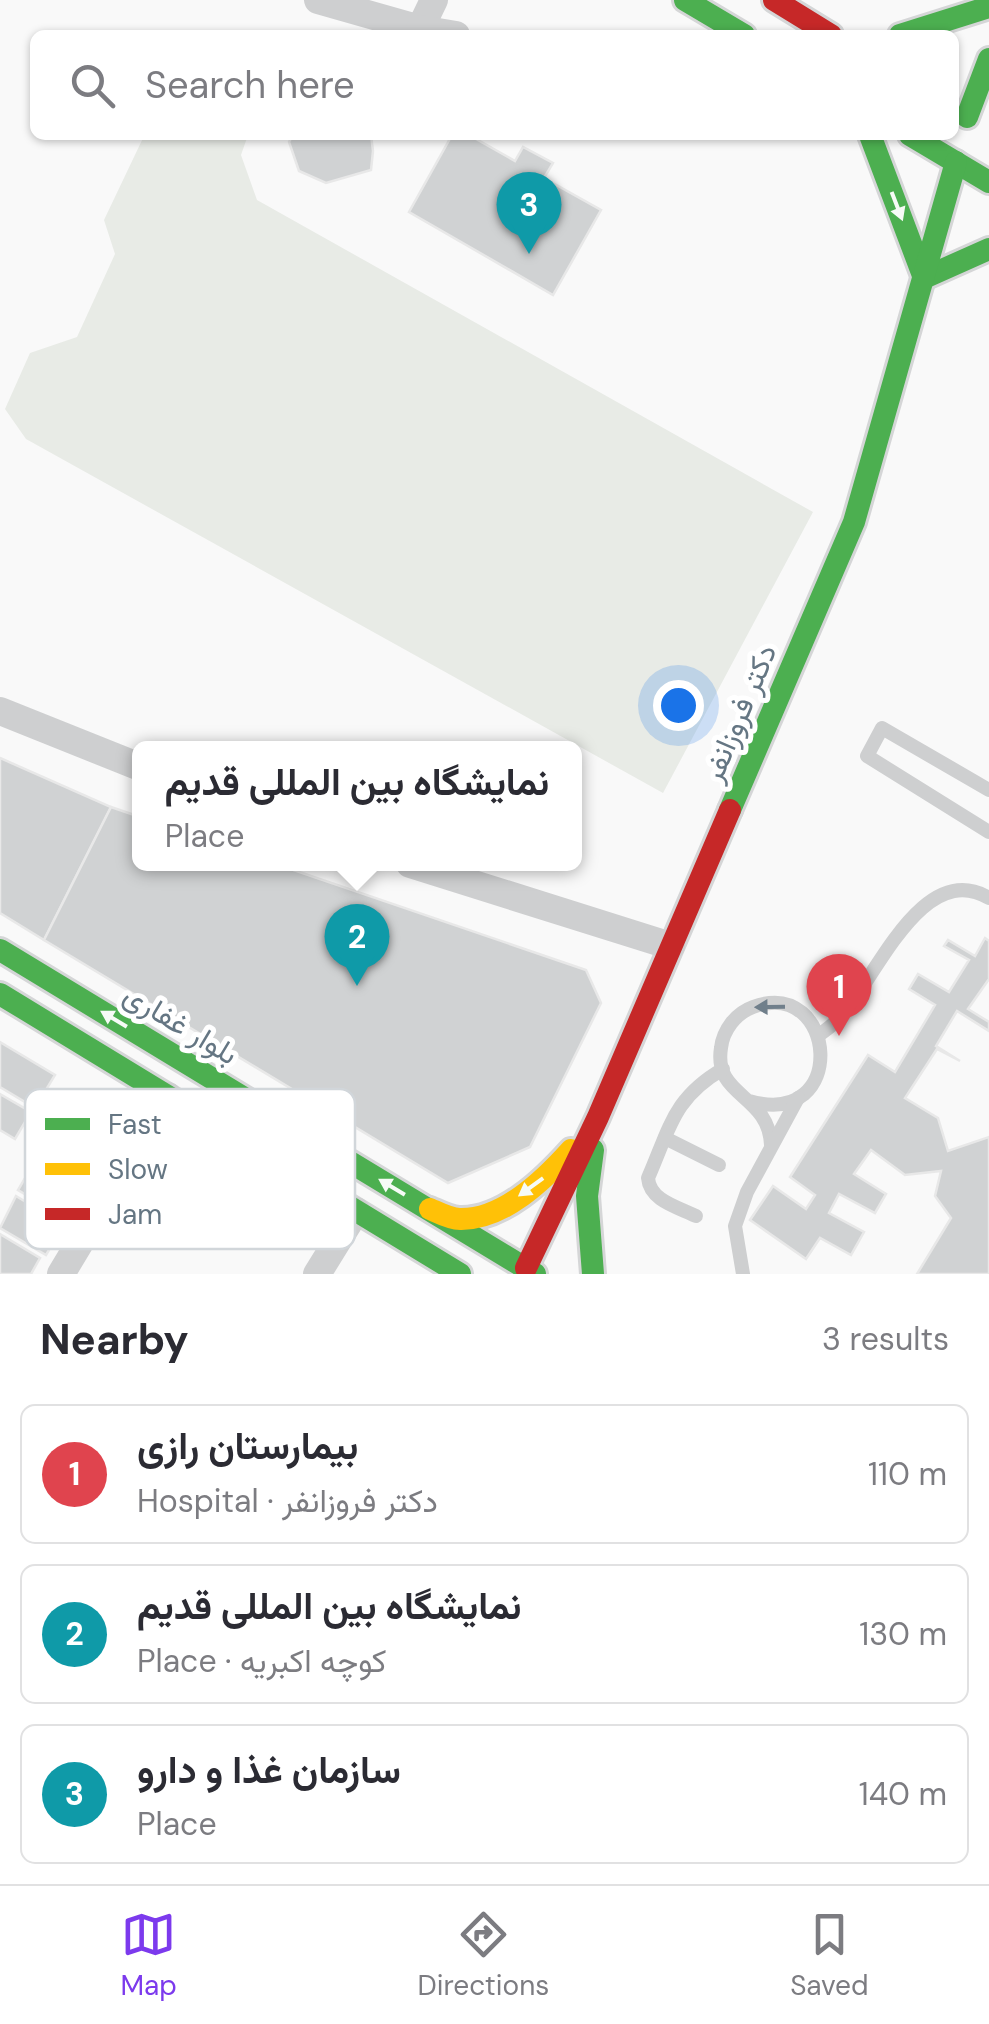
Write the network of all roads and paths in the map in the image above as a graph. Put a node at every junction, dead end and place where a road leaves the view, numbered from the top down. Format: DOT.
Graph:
graph roads {
  1 [pos="318,0"];
  2 [pos="434,0"];
  3 [pos="685,0"];
  4 [pos="774,0"];
  5 [pos="989,7"];
  6 [pos="420,30"];
  7 [pos="736,30"];
  8 [pos="823,30"];
  9 [pos="916,30"];
  10 [pos="989,59"];
  11 [pos="961,113"];
  12 [pos="989,130"];
  13 [pos="872,140"];
  14 [pos="919,140"];
  15 [pos="956,162"];
  16 [pos="989,182"];
  17 [pos="989,249"];
  18 [pos="924,278"];
  19 [pos="0,712"];
  20 [pos="132,764"];
  21 [pos="989,790"];
  22 [pos="989,832"];
  23 [pos="432,871"];
  24 [pos="989,898"];
  25 [pos="671,946"];
  26 [pos="0,950"];
  27 [pos="0,994"];
  28 [pos="819,1035"];
  29 [pos="723,1069"];
  30 [pos="156,1089"];
  31 [pos="230,1089"];
  32 [pos="798,1098"];
  33 [pos="749,1101"];
  34 [pos="598,1117"];
  35 [pos="666,1138"];
  36 [pos="772,1145"];
  37 [pos="355,1165"];
  38 [pos="719,1165"];
  39 [pos="425,1207"];
  40 [pos="356,1211"];
  41 [pos="696,1216"];
  42 [pos="76,1249"];
  43 [pos="332,1249"];
  44 [pos="530,1271"];
  45 [pos="61,1274"];
  46 [pos="317,1274"];
  47 [pos="460,1274"];
  48 [pos="593,1274"];
  49 [pos="744,1274"];
  1 -- 6 [label="street"];
  2 -- 6 [label="street"];
  3 -- 7 [label="street"];
  4 -- 8 [label="street"];
  5 -- 9 [label="street"];
  10 -- 11 [label="street"];
  11 -- 12 [label="street"];
  13 -- 18 [label="street, one-way"];
  14 -- 15 [label="street"];
  15 -- 16 [label="street"];
  15 -- 18 [label="street, دکتر فروزانفر"];
  17 -- 18 [label="street"];
  18 -- 25 [label="street, دکتر فروزانفر"];
  19 -- 20 [label="street"];
  21 -- 22 [label="lane"];
  23 -- 25 [label="street"];
  24 -- 28 [label="lane"];
  25 -- 34 [label="street, دکتر فروزانفر"];
  31 -- 26 [label="street, بلوار غفاری, one-way"];
  27 -- 30 [label="street"];
  28 -- 29 [label="lane, one-way"];
  28 -- 32 [label="lane"];
  29 -- 33 [label="lane"];
  29 -- 35 [label="lane"];
  32 -- 33 [label="lane"];
  32 -- 36 [label="lane"];
  33 -- 36 [label="lane"];
  34 -- 39 [label="street, one-way"];
  34 -- 44 [label="street, دکتر فروزانفر"];
  34 -- 48 [label="street"];
  35 -- 38 [label="lane"];
  35 -- 41 [label="lane"];
  36 -- 49 [label="lane"];
  39 -- 37 [label="street, بلوار غفاری, one-way"];
  39 -- 44 [label="street, بلوار غفاری"];
  40 -- 47 [label="street"];
  42 -- 45 [label="street"];
  43 -- 46 [label="street"];
}
